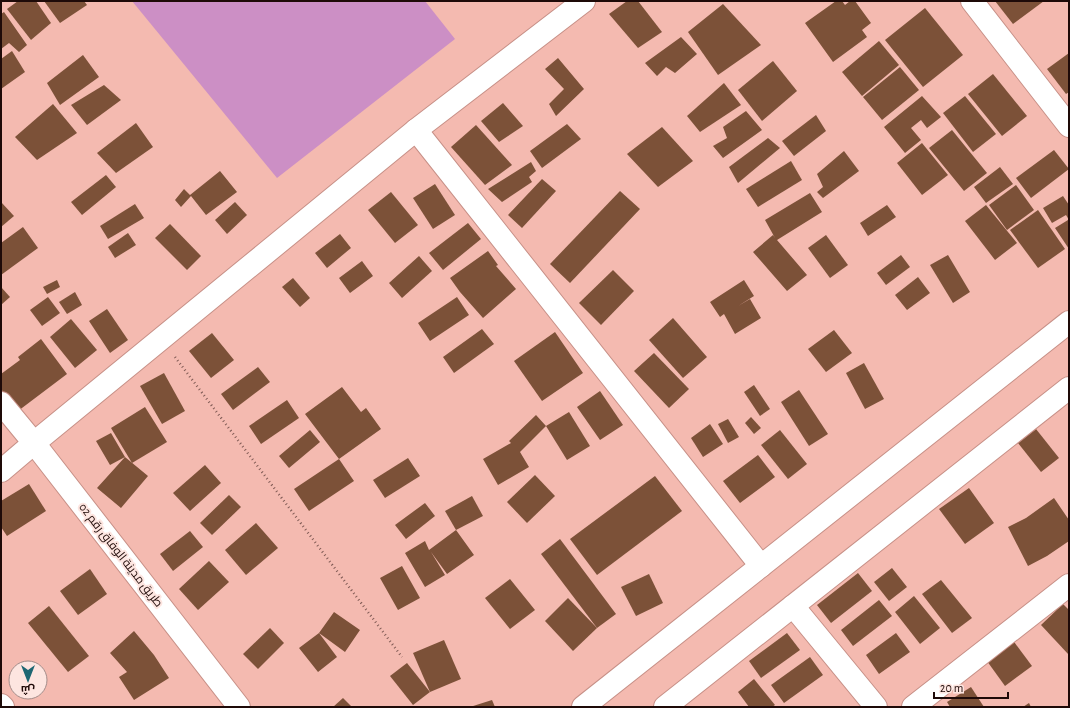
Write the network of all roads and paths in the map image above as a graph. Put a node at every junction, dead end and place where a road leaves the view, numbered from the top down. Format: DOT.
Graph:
graph roads {
  1 [pos="584,1"];
  2 [pos="972,1"];
  3 [pos="1069,126"];
  4 [pos="416,130"];
  5 [pos="1069,322"];
  6 [pos="161,339"];
  7 [pos="1069,388"];
  8 [pos="1,403"];
  9 [pos="34,443"];
  10 [pos="1,471"];
  11 [pos="761,566"];
  12 [pos="1069,585"];
  13 [pos="793,606"];
  14 [pos="402,658"];
  15 [pos="238,707"];
  16 [pos="583,707"];
  17 [pos="666,707"];
  18 [pos="876,707"];
  19 [pos="913,707"];
  1 -- 4 [label="street"];
  2 -- 3 [label="street"];
  4 -- 6 [label="street"];
  4 -- 11 [label="street"];
  5 -- 11 [label="street"];
  6 -- 9 [label="street"];
  6 -- 14 [label="path"];
  7 -- 13 [label="street"];
  8 -- 9 [label="street, طريق مدينة الوفاق رقم 02"];
  9 -- 10 [label="street"];
  9 -- 15 [label="street, طريق مدينة الوفاق رقم 02"];
  11 -- 16 [label="street"];
  12 -- 19 [label="street"];
  13 -- 17 [label="street"];
  13 -- 18 [label="street"];
}
